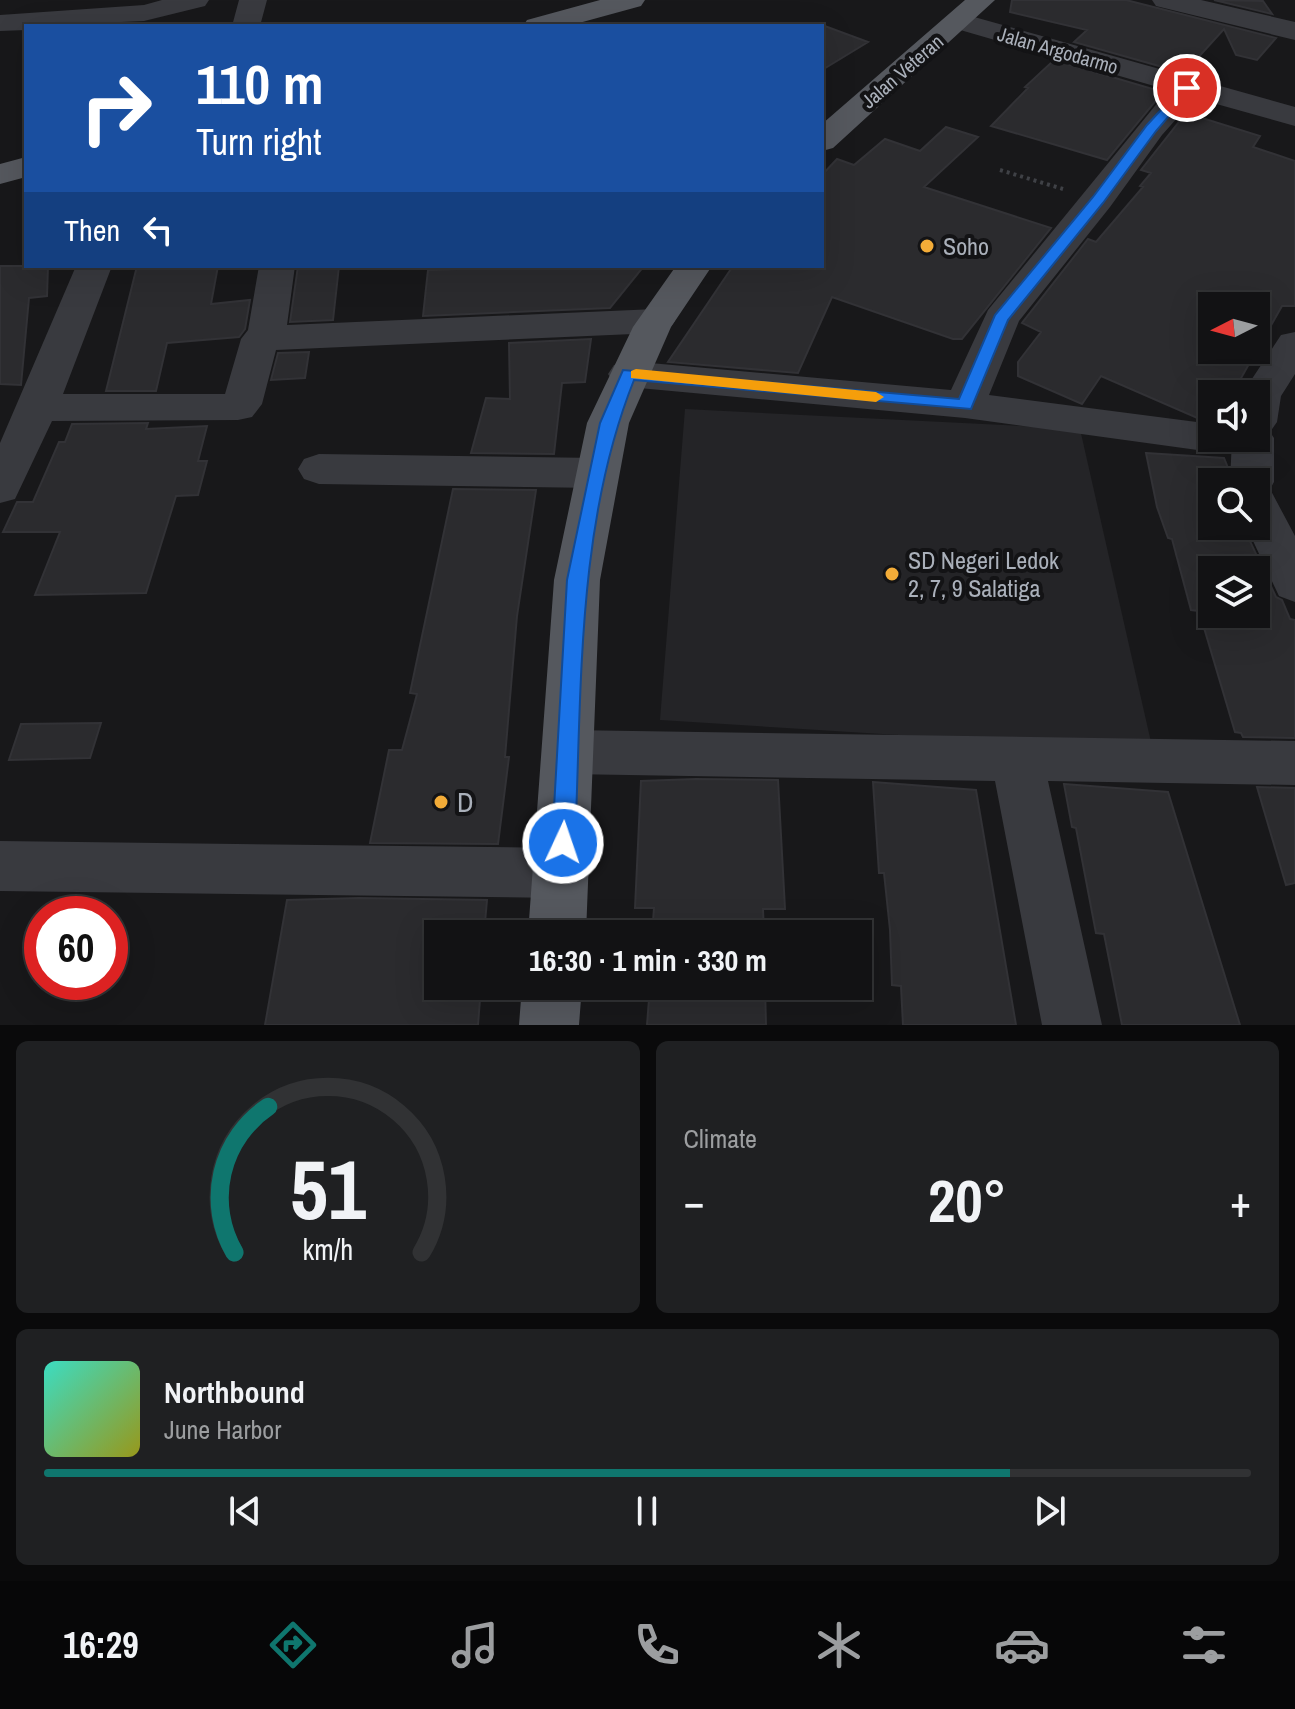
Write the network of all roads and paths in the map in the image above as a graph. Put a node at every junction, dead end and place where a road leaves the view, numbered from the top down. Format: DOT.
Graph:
graph roads {
  1 [pos="195,0"];
  2 [pos="253,0"];
  3 [pos="631,0"];
  4 [pos="981,0"];
  5 [pos="1166,0"];
  6 [pos="1293,15"];
  7 [pos="142,20"];
  8 [pos="960,21"];
  9 [pos="0,23"];
  10 [pos="247,24"];
  11 [pos="544,24"];
  12 [pos="1187,88"];
  13 [pos="1295,117"];
  14 [pos="824,139"];
  15 [pos="24,168"];
  16 [pos="1000,170"];
  17 [pos="0,174"];
  18 [pos="1098,200"];
  19 [pos="93,268"];
  20 [pos="277,268"];
  21 [pos="693,268"];
  22 [pos="656,321"];
  23 [pos="266,338"];
  24 [pos="1295,344"];
  25 [pos="628,374"];
  26 [pos="1270,382"];
  27 [pos="965,405"];
  28 [pos="37,408"];
  29 [pos="1198,437"];
  30 [pos="319,469"];
  31 [pos="598,473"];
  32 [pos="0,488"];
  33 [pos="1270,530"];
  34 [pos="1295,584"];
  35 [pos="568,752"];
  36 [pos="1017,757"];
  37 [pos="1295,763"];
  38 [pos="0,866"];
  39 [pos="562,873"];
  40 [pos="558,920"];
  41 [pos="551,1000"];
  42 [pos="549,1025"];
  43 [pos="1072,1025"];
  1 -- 7 [label="street"];
  2 -- 10 [label="street"];
  3 -- 11 [label="main road"];
  4 -- 8 [label="main road, Jalan Veteran"];
  5 -- 6 [label="street"];
  7 -- 9 [label="street"];
  8 -- 12 [label="street, Jalan Argodarmo"];
  8 -- 14 [label="main road, Jalan Veteran"];
  12 -- 13 [label="street, Jalan Argodarmo"];
  12 -- 18 [label="street"];
  15 -- 17 [label="main road"];
  16 -- 18 [label="path"];
  18 -- 27 [label="street"];
  19 -- 28 [label="street"];
  20 -- 23 [label="street"];
  21 -- 22 [label="main road"];
  22 -- 23 [label="street"];
  22 -- 25 [label="main road"];
  23 -- 28 [label="street"];
  24 -- 26 [label="street"];
  25 -- 27 [label="street"];
  25 -- 31 [label="main road"];
  27 -- 29 [label="street"];
  28 -- 32 [label="street"];
  30 -- 31 [label="street"];
  31 -- 35 [label="main road"];
  33 -- 34 [label="street"];
  35 -- 36 [label="street"];
  35 -- 39 [label="main road"];
  36 -- 37 [label="street"];
  36 -- 43 [label="street"];
  38 -- 39 [label="street"];
  39 -- 40 [label="main road"];
  41 -- 42 [label="main road"];
}
